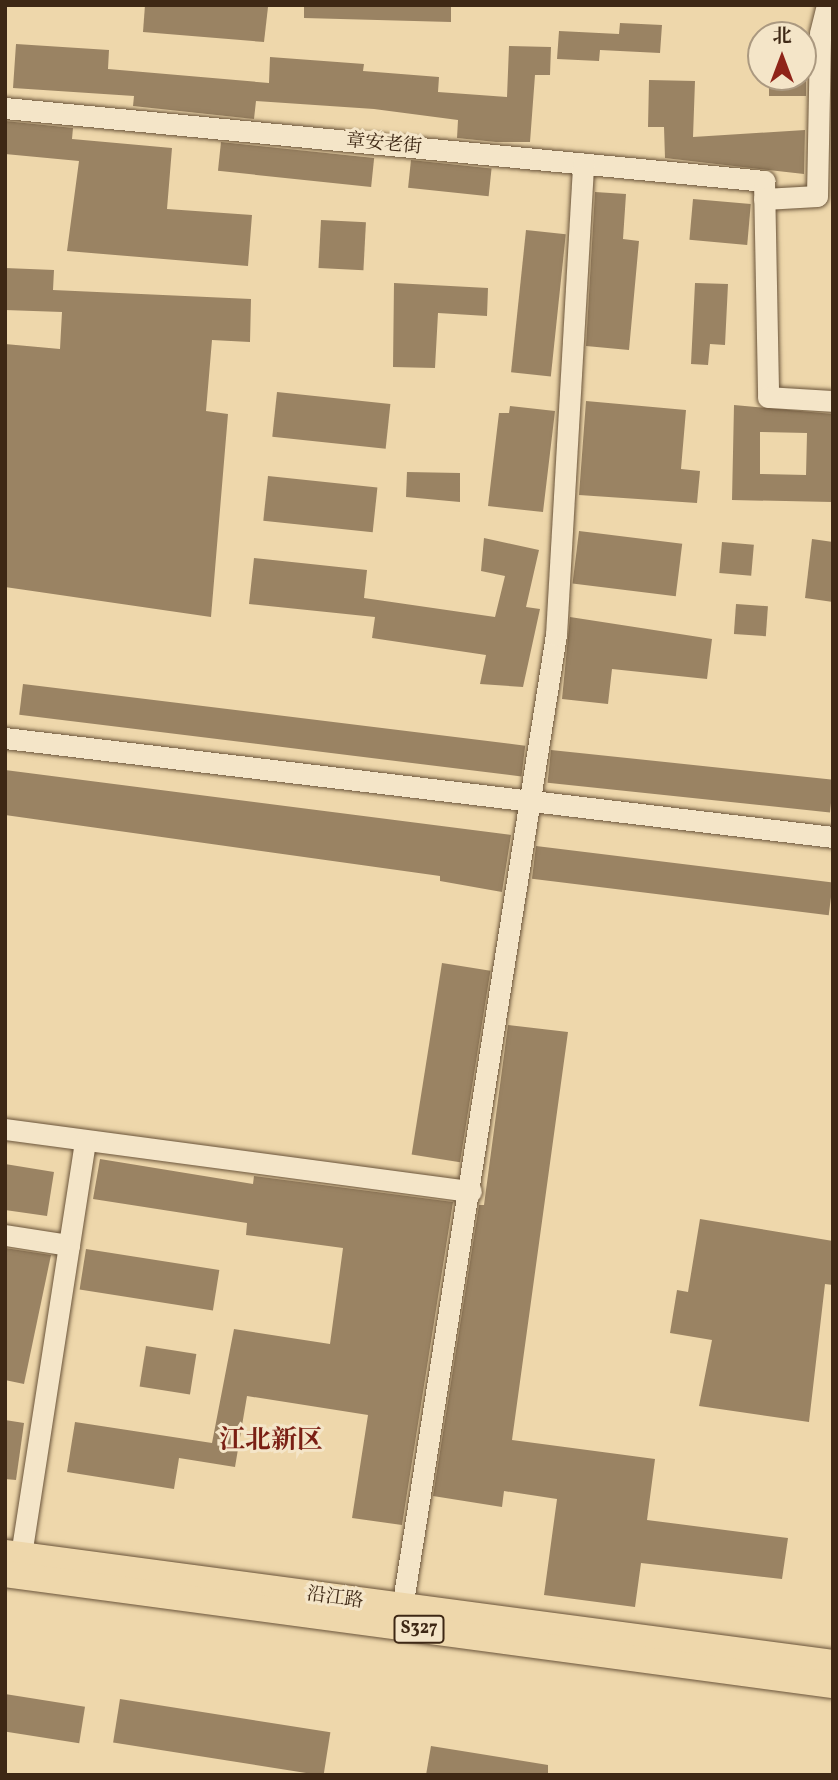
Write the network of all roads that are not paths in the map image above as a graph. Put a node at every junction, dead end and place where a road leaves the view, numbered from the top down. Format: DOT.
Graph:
graph roads {
  1 [pos="827,5"];
  2 [pos="5,108"];
  3 [pos="583,164"];
  4 [pos="764,190"];
  5 [pos="833,401"];
  6 [pos="5,738"];
  7 [pos="531,802"];
  8 [pos="833,836"];
  9 [pos="5,1129"];
  10 [pos="85,1141"];
  11 [pos="471,1191"];
  12 [pos="5,1235"];
  13 [pos="69,1245"];
  14 [pos="11,1561"];
  15 [pos="402,1608"];
  16 [pos="833,1663"];
  17 [pos="833,1685"];
  1 -- 4 [label="street, 章安老街"];
  2 -- 3 [label="street, 章安老街"];
  3 -- 4 [label="street, 章安老街"];
  3 -- 7 [label="street"];
  4 -- 5 [label="street"];
  6 -- 7 [label="street"];
  7 -- 8 [label="street"];
  7 -- 11 [label="street"];
  9 -- 10 [label="street"];
  10 -- 11 [label="street"];
  10 -- 13 [label="street"];
  11 -- 15 [label="street"];
  12 -- 13 [label="street"];
  13 -- 14 [label="street"];
  14 -- 15 [label="main road, 沿江路"];
  14 -- 17 [label="main road, 沿江路 / S327"];
  15 -- 16 [label="main road, 沿江路"];
}
